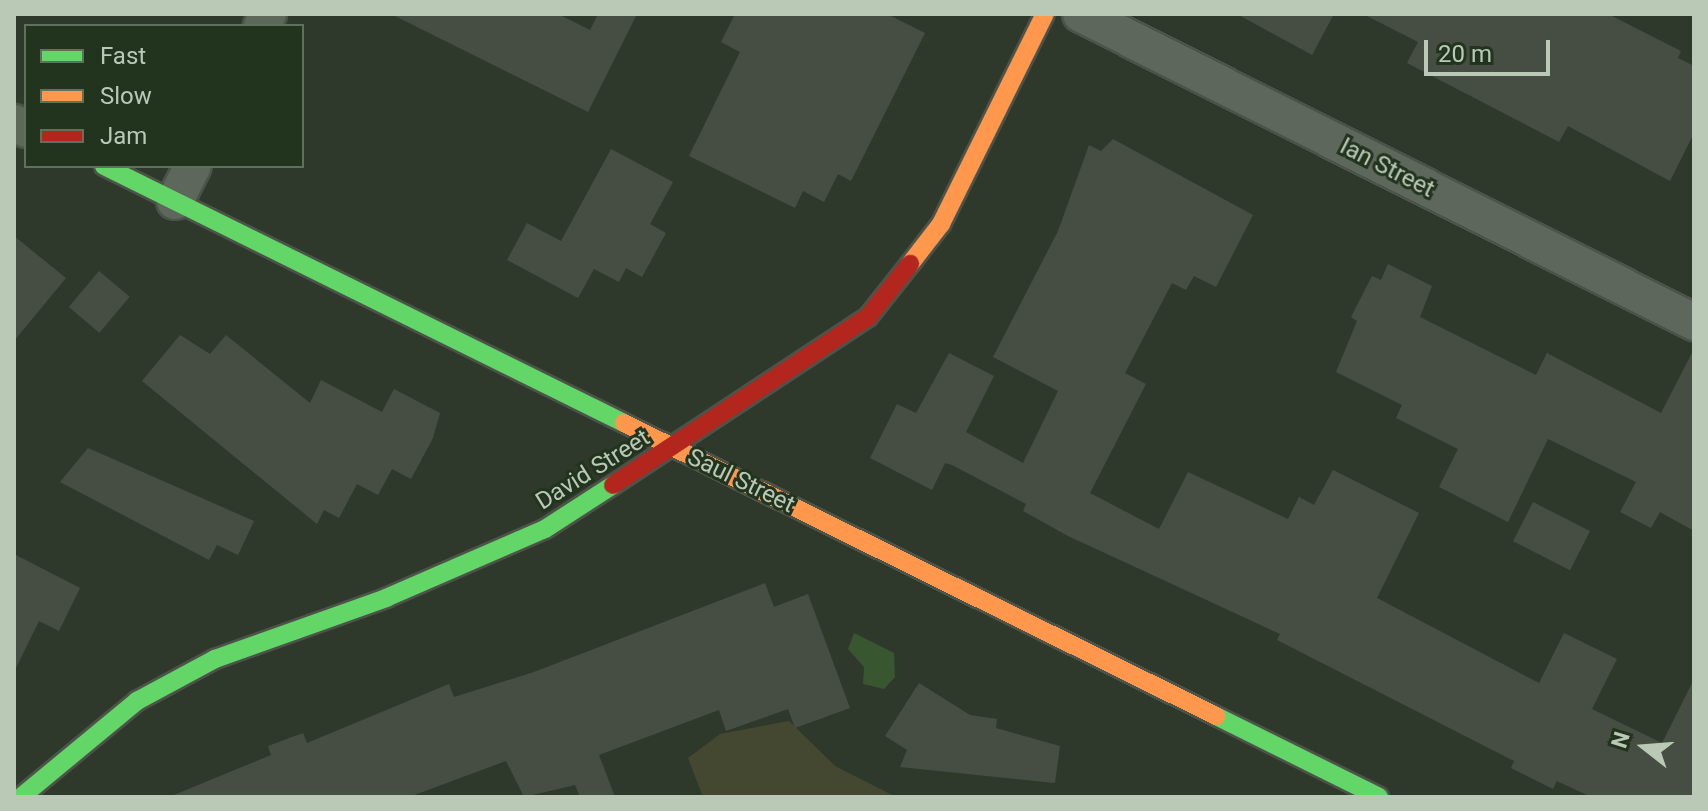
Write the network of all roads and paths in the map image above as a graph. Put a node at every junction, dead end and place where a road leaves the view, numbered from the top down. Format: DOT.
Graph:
graph roads {
  1 [pos="1045,14"];
  2 [pos="1081,14"];
  3 [pos="108,168"];
  4 [pos="192,168"];
  5 [pos="175,201"];
  6 [pos="1694,322"];
  7 [pos="673,448"];
  8 [pos="21,797"];
  9 [pos="1379,797"];
  1 -- 7 [label="street, David Street"];
  2 -- 6 [label="street, Ian Street"];
  3 -- 5 [label="street, Saul Street"];
  4 -- 5 [label="street"];
  5 -- 7 [label="street, Saul Street"];
  7 -- 8 [label="street, David Street"];
  7 -- 9 [label="street, Saul Street"];
}
